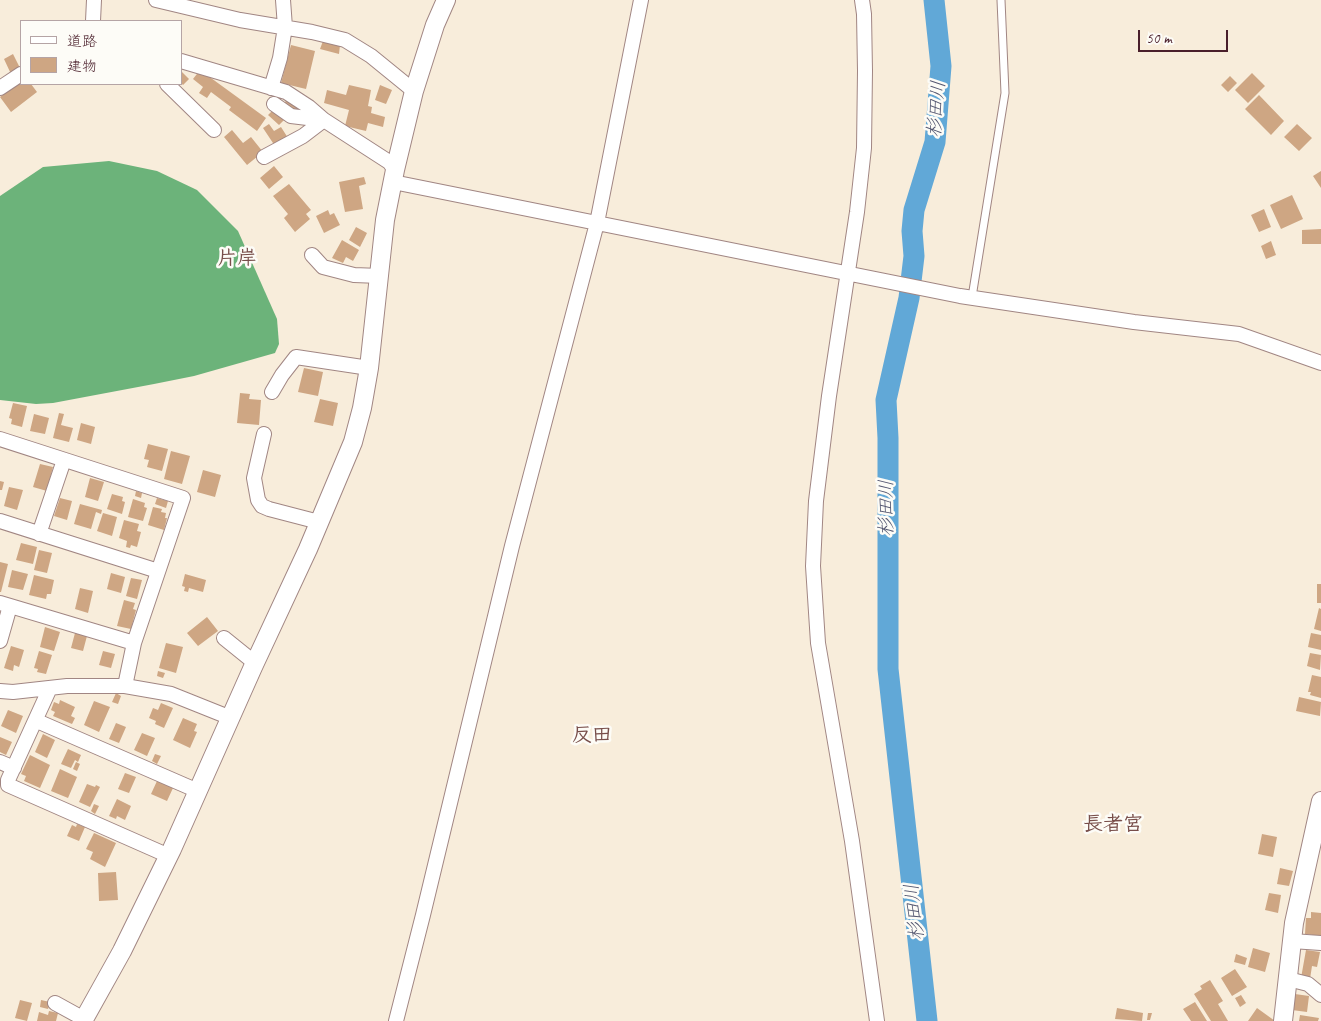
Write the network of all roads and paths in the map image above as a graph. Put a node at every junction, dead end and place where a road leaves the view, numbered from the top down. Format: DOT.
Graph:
graph roads {
  1 [pos="94,0"];
  2 [pos="156,0"];
  3 [pos="283,0"];
  4 [pos="446,0"];
  5 [pos="641,0"];
  6 [pos="862,0"];
  7 [pos="1001,0"];
  8 [pos="94,20"];
  9 [pos="285,27"];
  10 [pos="182,61"];
  11 [pos="20,75"];
  12 [pos="168,85"];
  13 [pos="0,88"];
  14 [pos="271,88"];
  15 [pos="414,91"];
  16 [pos="274,104"];
  17 [pos="324,120"];
  18 [pos="214,130"];
  19 [pos="264,157"];
  20 [pos="394,176"];
  21 [pos="597,222"];
  22 [pos="312,255"];
  23 [pos="852,274"];
  24 [pos="380,276"];
  25 [pos="966,296"];
  26 [pos="1321,363"];
  27 [pos="369,368"];
  28 [pos="272,392"];
  29 [pos="264,434"];
  30 [pos="0,439"];
  31 [pos="64,460"];
  32 [pos="0,521"];
  33 [pos="319,522"];
  34 [pos="39,534"];
  35 [pos="158,570"];
  36 [pos="5,604"];
  37 [pos="224,638"];
  38 [pos="0,641"];
  39 [pos="134,642"];
  40 [pos="255,663"];
  41 [pos="125,686"];
  42 [pos="50,688"];
  43 [pos="0,691"];
  44 [pos="231,718"];
  45 [pos="37,721"];
  46 [pos="0,762"];
  47 [pos="14,768"];
  48 [pos="198,790"];
  49 [pos="1321,801"];
  50 [pos="169,856"];
  51 [pos="1292,941"];
  52 [pos="1321,943"];
  53 [pos="1288,979"];
  54 [pos="1321,995"];
  55 [pos="55,1003"];
  56 [pos="84,1020"];
  57 [pos="396,1021"];
  58 [pos="877,1021"];
  59 [pos="1284,1021"];
  1 -- 8 [label="street"];
  2 -- 9 [label="street"];
  3 -- 9 [label="street"];
  4 -- 15 [label="street"];
  5 -- 21 [label="street"];
  6 -- 23 [label="street"];
  7 -- 25 [label="lane"];
  9 -- 14 [label="street"];
  9 -- 15 [label="street"];
  10 -- 14 [label="street"];
  11 -- 13 [label="street"];
  12 -- 18 [label="street"];
  14 -- 17 [label="street"];
  15 -- 20 [label="street"];
  16 -- 17 [label="street"];
  17 -- 19 [label="street"];
  17 -- 20 [label="street"];
  20 -- 21 [label="street"];
  20 -- 24 [label="street"];
  21 -- 23 [label="street"];
  21 -- 57 [label="street"];
  22 -- 24 [label="street"];
  23 -- 25 [label="street"];
  23 -- 58 [label="street"];
  24 -- 27 [label="street"];
  25 -- 26 [label="street"];
  27 -- 28 [label="street"];
  27 -- 33 [label="street"];
  29 -- 33 [label="street"];
  30 -- 31 [label="street"];
  31 -- 34 [label="street"];
  31 -- 35 [label="street"];
  32 -- 34 [label="street"];
  33 -- 40 [label="street"];
  34 -- 35 [label="street"];
  35 -- 39 [label="street"];
  36 -- 38 [label="street"];
  36 -- 39 [label="street"];
  37 -- 40 [label="street"];
  39 -- 41 [label="street"];
  40 -- 44 [label="street"];
  41 -- 42 [label="street"];
  41 -- 44 [label="street"];
  42 -- 43 [label="street"];
  42 -- 45 [label="street"];
  44 -- 48 [label="street"];
  45 -- 47 [label="street"];
  45 -- 48 [label="street"];
  46 -- 47 [label="street"];
  47 -- 50 [label="street"];
  48 -- 50 [label="street"];
  49 -- 51 [label="street"];
  50 -- 56 [label="street"];
  51 -- 52 [label="street"];
  51 -- 53 [label="street"];
  53 -- 54 [label="street"];
  53 -- 59 [label="street"];
  55 -- 56 [label="street"];
}
